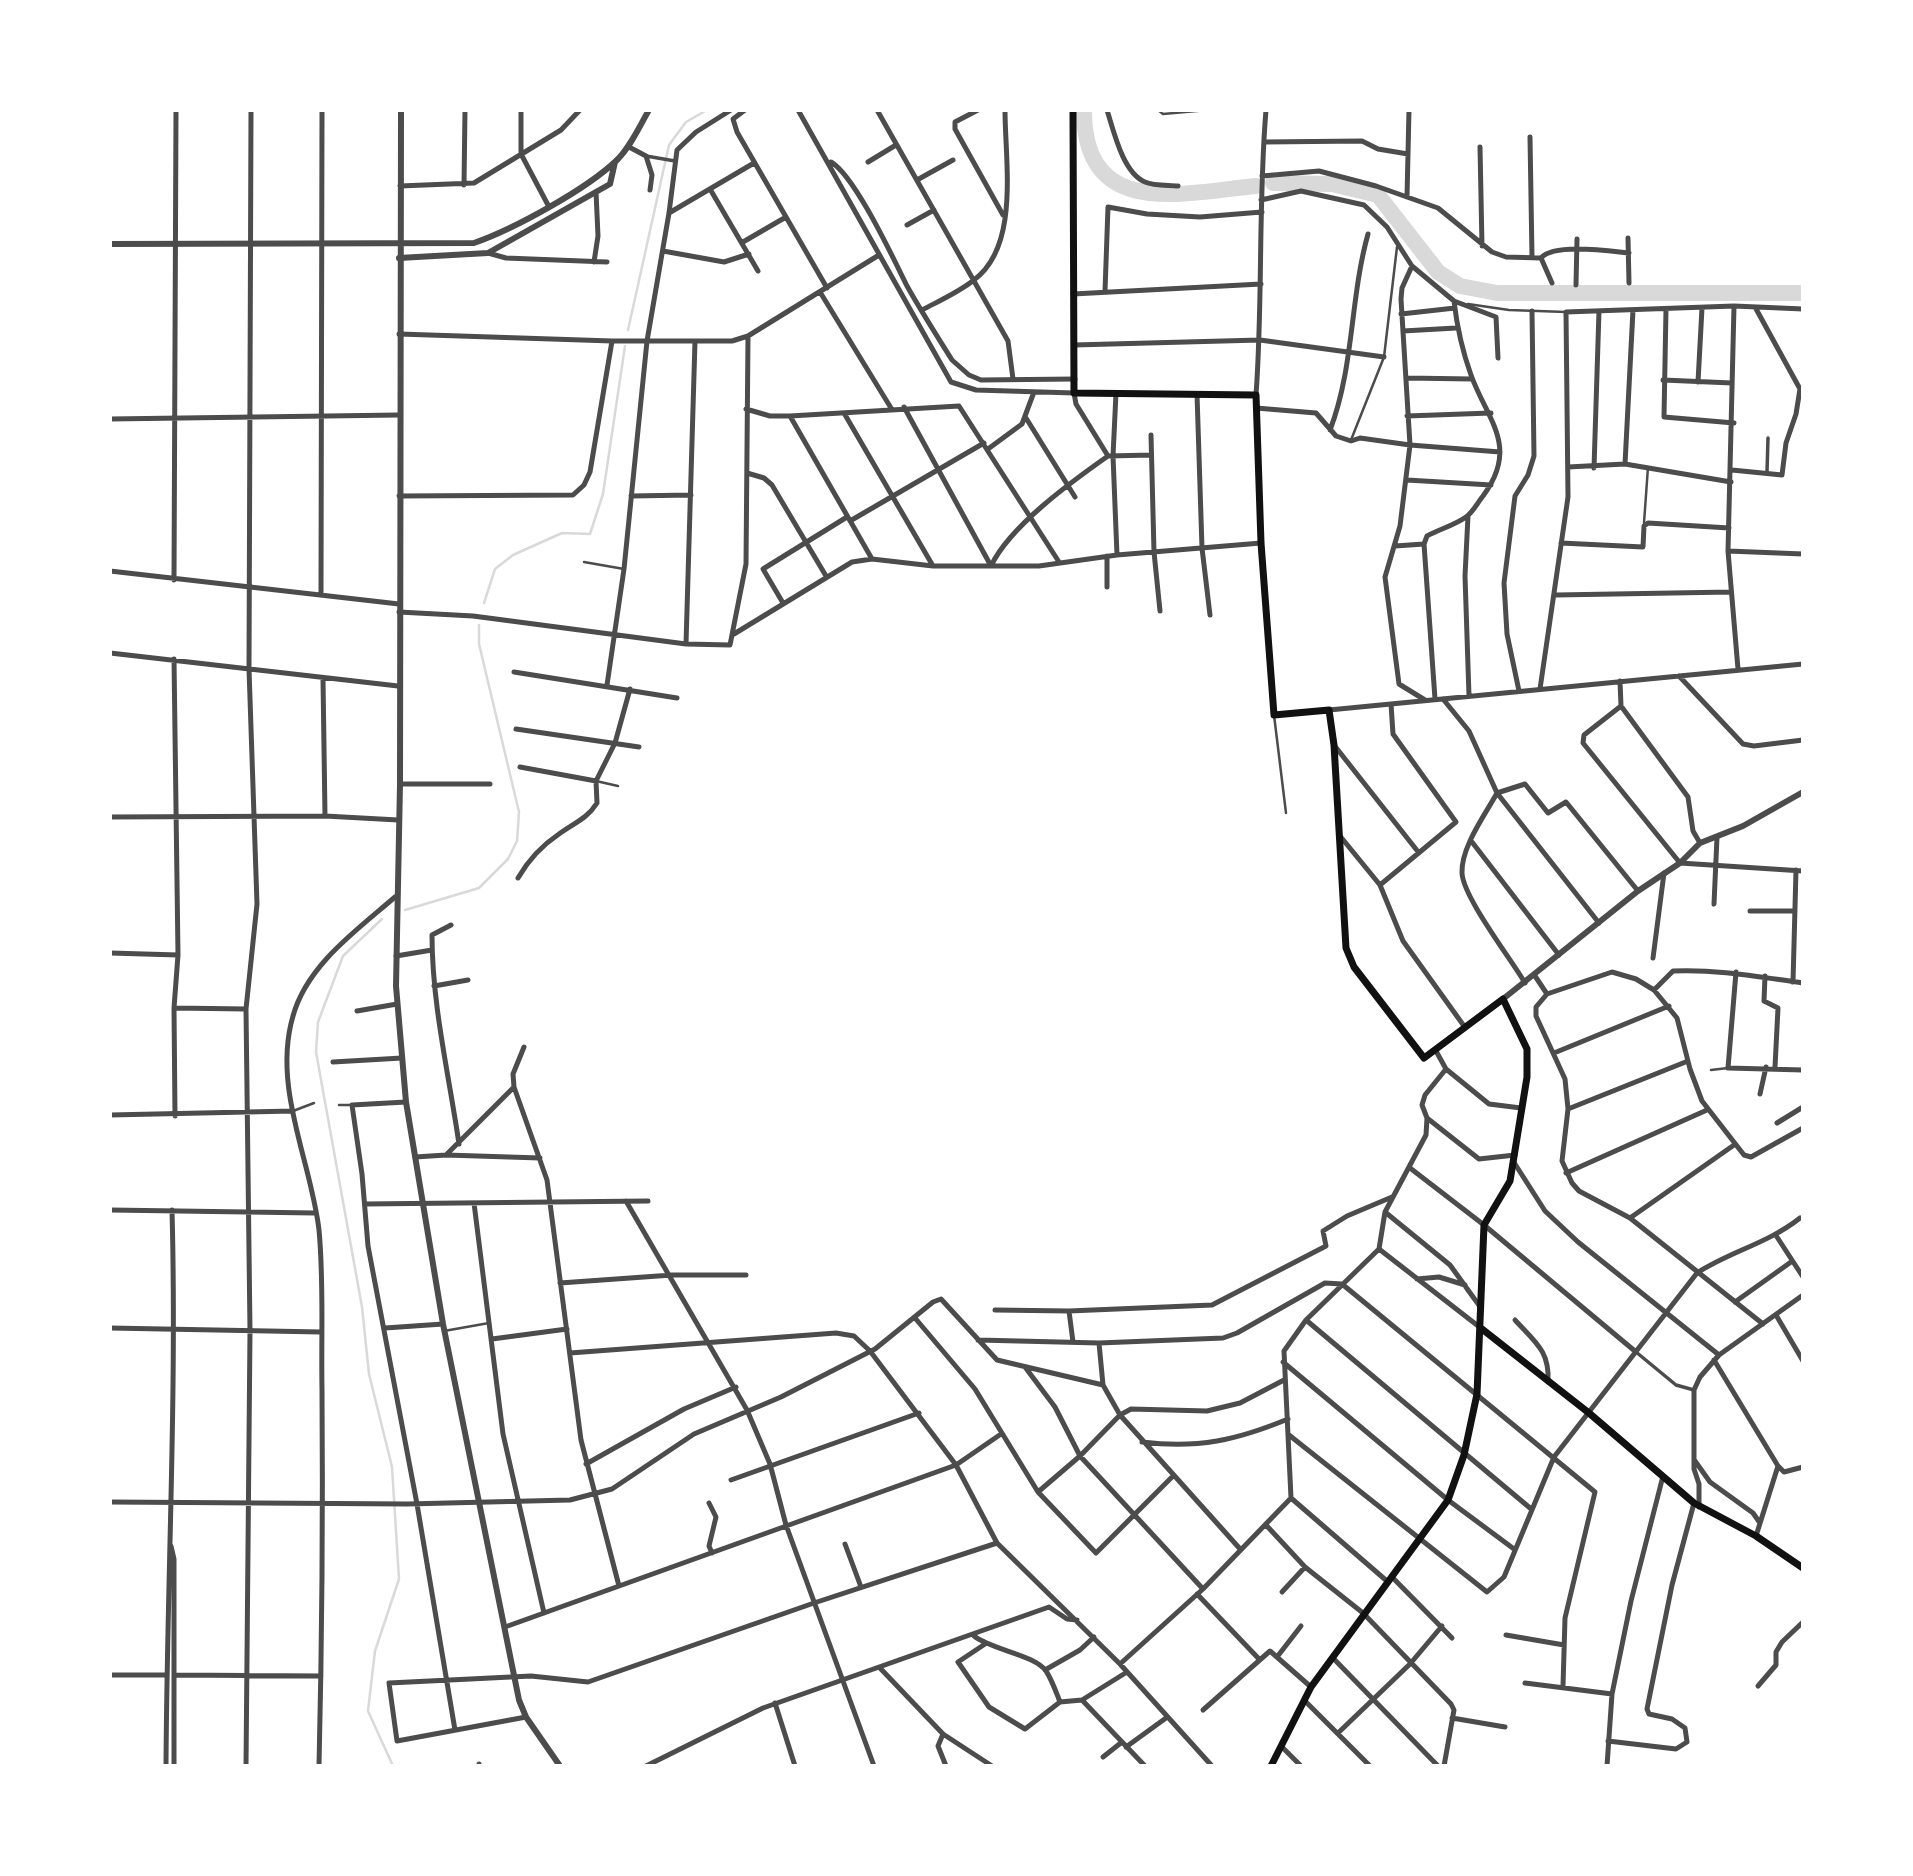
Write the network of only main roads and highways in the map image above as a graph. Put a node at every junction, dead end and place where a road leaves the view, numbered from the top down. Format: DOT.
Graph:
graph roads {
  1 [pos="1073,110"];
  2 [pos="1482,1329"];
  3 [pos="1803,1568"];
  4 [pos="1271,1766"];
  1 -- 2 [label="main road"];
  2 -- 3 [label="main road"];
  2 -- 4 [label="main road"];
}
